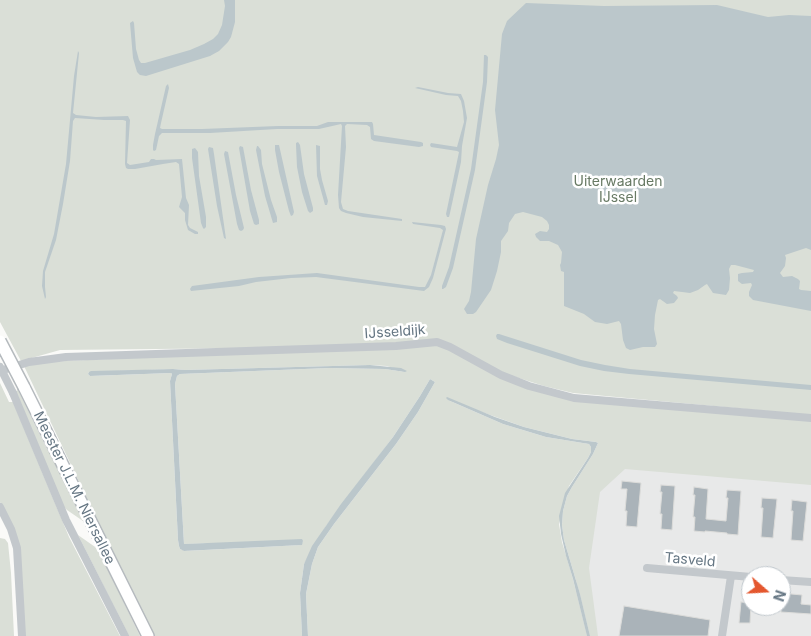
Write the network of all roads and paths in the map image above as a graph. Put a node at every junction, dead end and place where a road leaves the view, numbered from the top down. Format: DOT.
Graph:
graph roads {
  1 [pos="0,340"];
  2 [pos="0,366"];
  3 [pos="0,371"];
  4 [pos="18,390"];
  5 [pos="811,418"];
  6 [pos="0,507"];
  7 [pos="646,568"];
  8 [pos="731,576"];
  9 [pos="741,576"];
  10 [pos="791,581"];
  11 [pos="811,582"];
  12 [pos="22,636"];
  13 [pos="125,636"];
  14 [pos="148,636"];
  15 [pos="722,636"];
  1 -- 4 [label="main road, Meester J.L.M. Niersallee, bridge"];
  2 -- 4 [label="street, Meester J.L.M. Niersallee, bridge"];
  3 -- 5 [label="street, IJsseldijk"];
  4 -- 13 [label="street, Meester J.L.M. Niersallee"];
  4 -- 14 [label="main road, Meester J.L.M. Niersallee"];
  6 -- 12 [label="street"];
  7 -- 8 [label="street, Tasveld"];
  8 -- 9 [label="street, Tasveld"];
  8 -- 15 [label="street, Tasveld"];
  10 -- 11 [label="street"];
}
